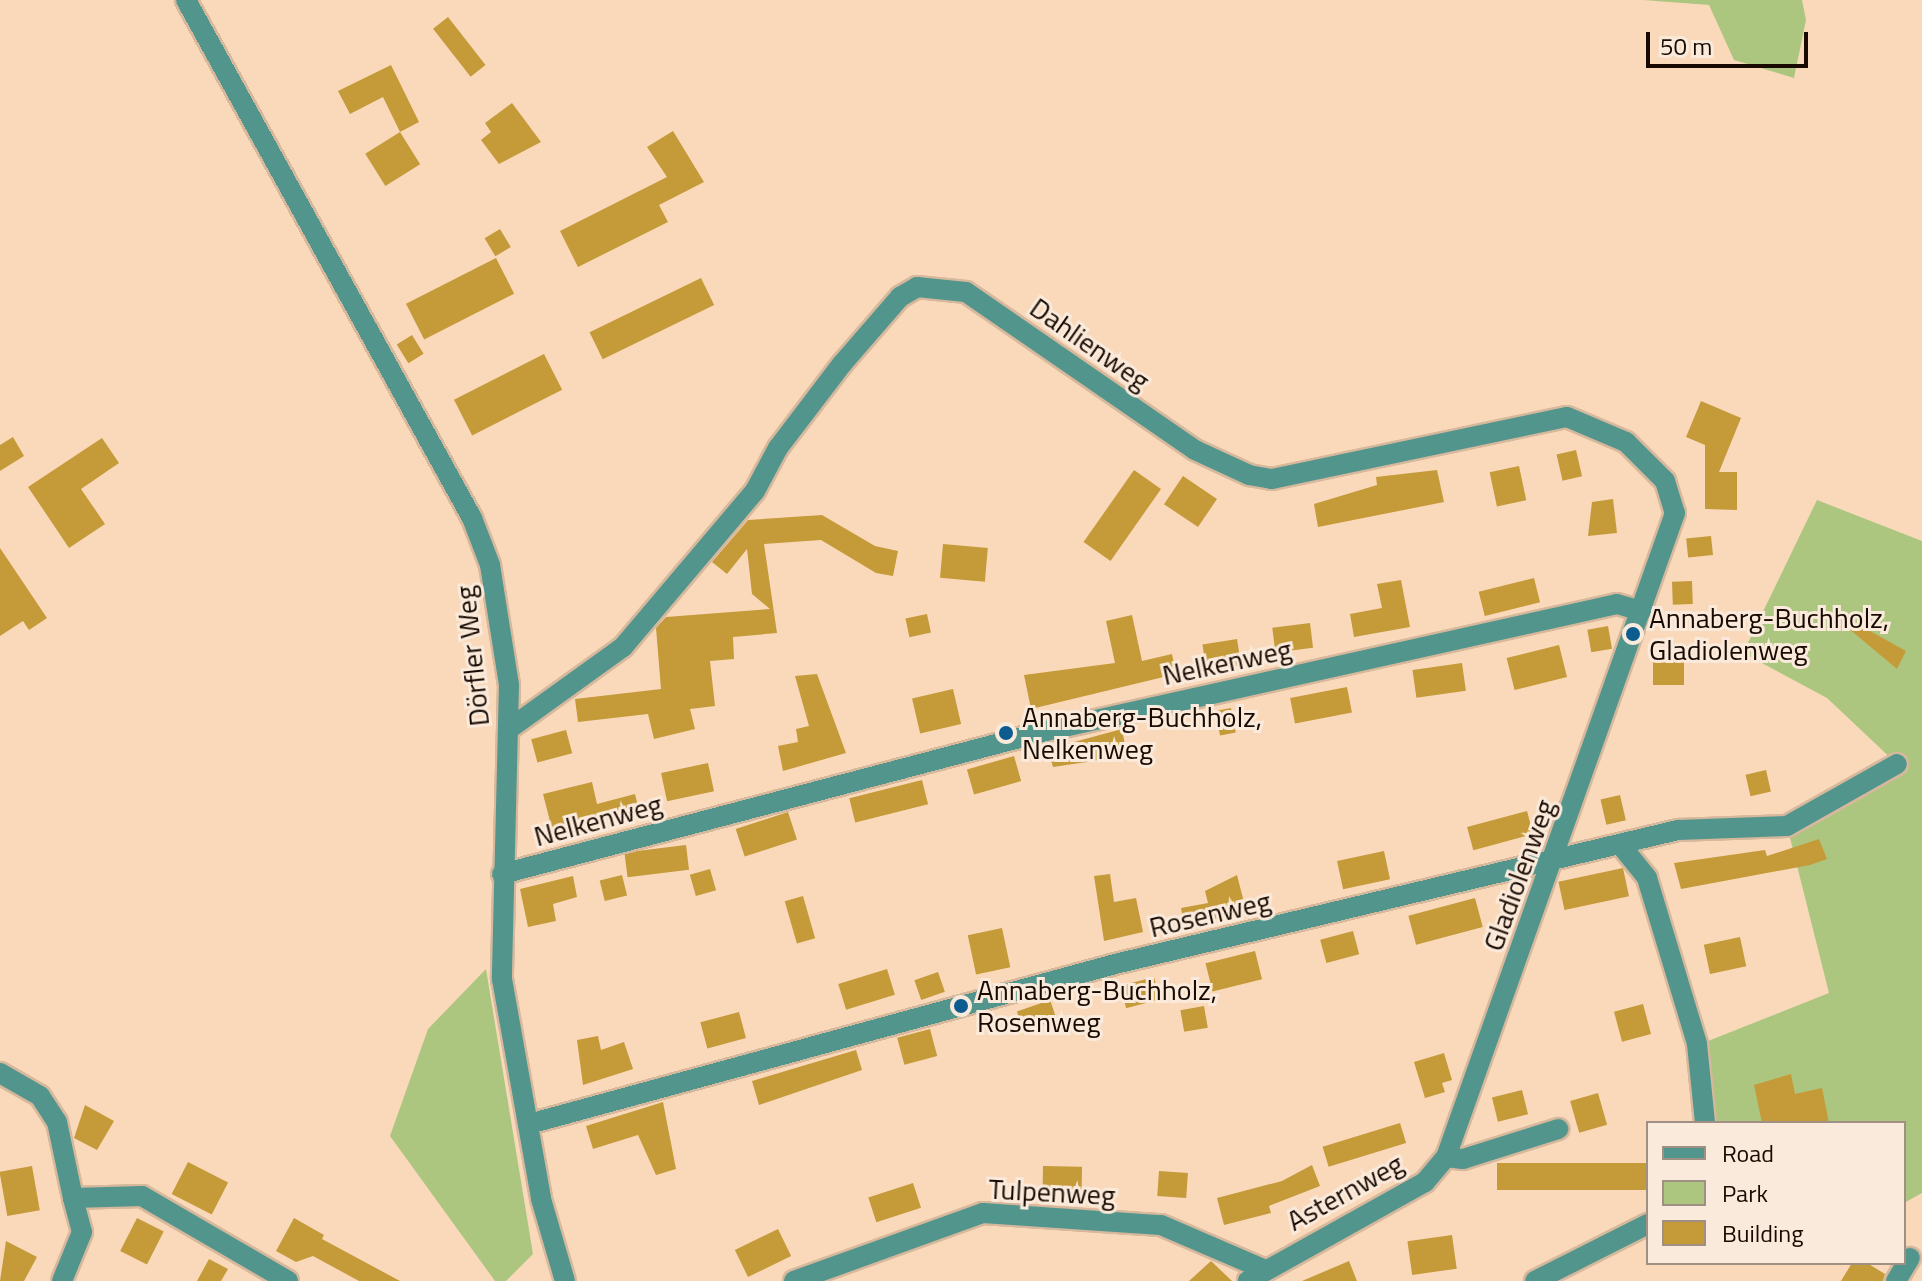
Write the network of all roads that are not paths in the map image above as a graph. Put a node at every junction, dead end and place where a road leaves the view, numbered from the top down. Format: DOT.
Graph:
graph roads {
  1 [pos="186,0"];
  2 [pos="1641,611"];
  3 [pos="509,729"];
  4 [pos="1897,764"];
  5 [pos="1623,848"];
  6 [pos="1555,862"];
  7 [pos="502,874"];
  8 [pos="0,1073"];
  9 [pos="1705,1121"];
  10 [pos="529,1124"];
  11 [pos="1558,1129"];
  12 [pos="1446,1157"];
  13 [pos="73,1198"];
  14 [pos="1646,1225"];
  15 [pos="1910,1258"];
  16 [pos="257,1262"];
  17 [pos="1906,1265"];
  18 [pos="1256,1275"];
  19 [pos="62,1281"];
  20 [pos="246,1281"];
  21 [pos="288,1281"];
  22 [pos="565,1281"];
  23 [pos="794,1281"];
  24 [pos="1535,1281"];
  1 -- 3 [label="street, Dörfler Weg"];
  2 -- 3 [label="street, Dahlienweg"];
  2 -- 6 [label="street, Gladiolenweg"];
  2 -- 7 [label="street, Nelkenweg"];
  3 -- 7 [label="street, Dörfler Weg"];
  4 -- 5 [label="street, Rosenweg"];
  5 -- 6 [label="street, Rosenweg"];
  5 -- 9 [label="street"];
  6 -- 10 [label="street, Rosenweg"];
  6 -- 12 [label="street, Gladiolenweg"];
  7 -- 10 [label="street, Dörfler Weg"];
  8 -- 13 [label="street"];
  10 -- 22 [label="street, Dörfler Weg"];
  11 -- 12 [label="street, Asternweg"];
  12 -- 18 [label="street, Asternweg"];
  13 -- 16 [label="street"];
  13 -- 19 [label="street"];
  14 -- 24 [label="street"];
  15 -- 17 [label="street"];
  16 -- 20 [label="street"];
  16 -- 21 [label="street"];
  18 -- 23 [label="street, Tulpenweg"];
}
